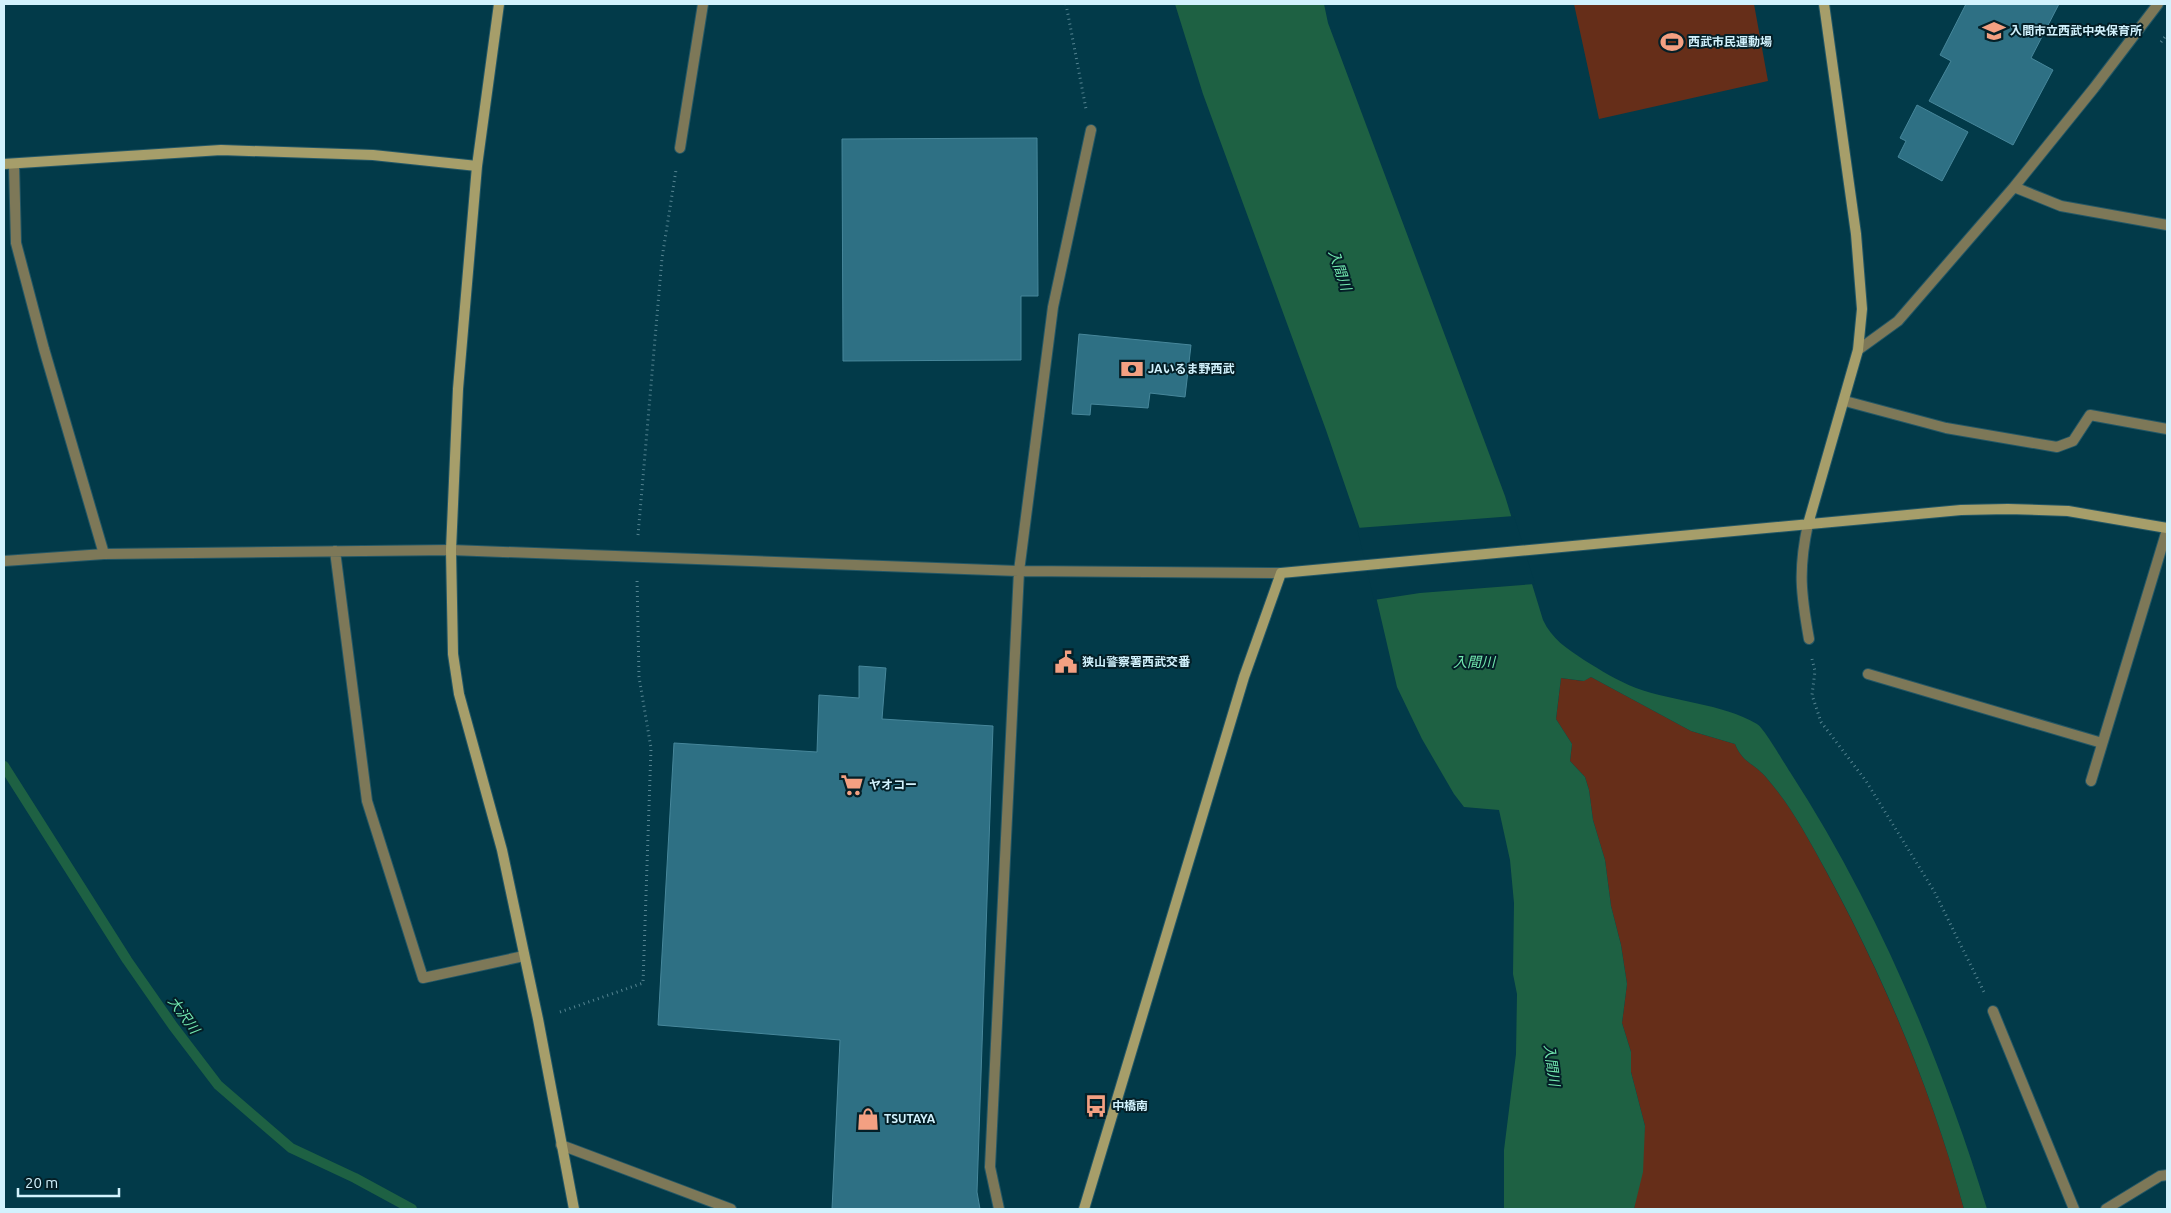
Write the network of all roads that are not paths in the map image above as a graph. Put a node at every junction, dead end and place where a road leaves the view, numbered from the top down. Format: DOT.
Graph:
graph roads {
  1 [pos="499,4"];
  2 [pos="703,4"];
  3 [pos="1824,4"];
  4 [pos="2158,4"];
  5 [pos="1091,130"];
  6 [pos="680,148"];
  7 [pos="9,164"];
  8 [pos="478,166"];
  9 [pos="2014,187"];
  10 [pos="2167,225"];
  11 [pos="1858,350"];
  12 [pos="1845,401"];
  13 [pos="2167,429"];
  14 [pos="1808,524"];
  15 [pos="2167,529"];
  16 [pos="451,550"];
  17 [pos="335,552"];
  18 [pos="104,554"];
  19 [pos="4,561"];
  20 [pos="1020,571"];
  21 [pos="1281,573"];
  22 [pos="1809,639"];
  23 [pos="1868,674"];
  24 [pos="2102,743"];
  25 [pos="2091,781"];
  26 [pos="524,956"];
  27 [pos="1994,1011"];
  28 [pos="562,1145"];
  29 [pos="2167,1175"];
  30 [pos="574,1209"];
  31 [pos="731,1209"];
  32 [pos="999,1209"];
  33 [pos="1084,1209"];
  34 [pos="2074,1209"];
  35 [pos="2106,1209"];
  1 -- 8 [label="street"];
  2 -- 6 [label="street"];
  3 -- 11 [label="street"];
  4 -- 9 [label="street"];
  5 -- 20 [label="street"];
  7 -- 8 [label="street"];
  7 -- 18 [label="street"];
  8 -- 16 [label="street"];
  9 -- 10 [label="street"];
  9 -- 11 [label="street"];
  11 -- 12 [label="street"];
  12 -- 13 [label="street"];
  12 -- 14 [label="street"];
  14 -- 15 [label="street"];
  14 -- 21 [label="street"];
  14 -- 22 [label="street"];
  15 -- 24 [label="street"];
  16 -- 17 [label="street"];
  16 -- 20 [label="street"];
  16 -- 26 [label="street"];
  17 -- 18 [label="street"];
  17 -- 26 [label="street"];
  18 -- 19 [label="street"];
  20 -- 21 [label="street"];
  20 -- 32 [label="street"];
  21 -- 33 [label="street"];
  23 -- 24 [label="street"];
  24 -- 25 [label="street"];
  26 -- 28 [label="street"];
  27 -- 34 [label="street"];
  28 -- 30 [label="street"];
  28 -- 31 [label="street"];
  29 -- 35 [label="street"];
}
